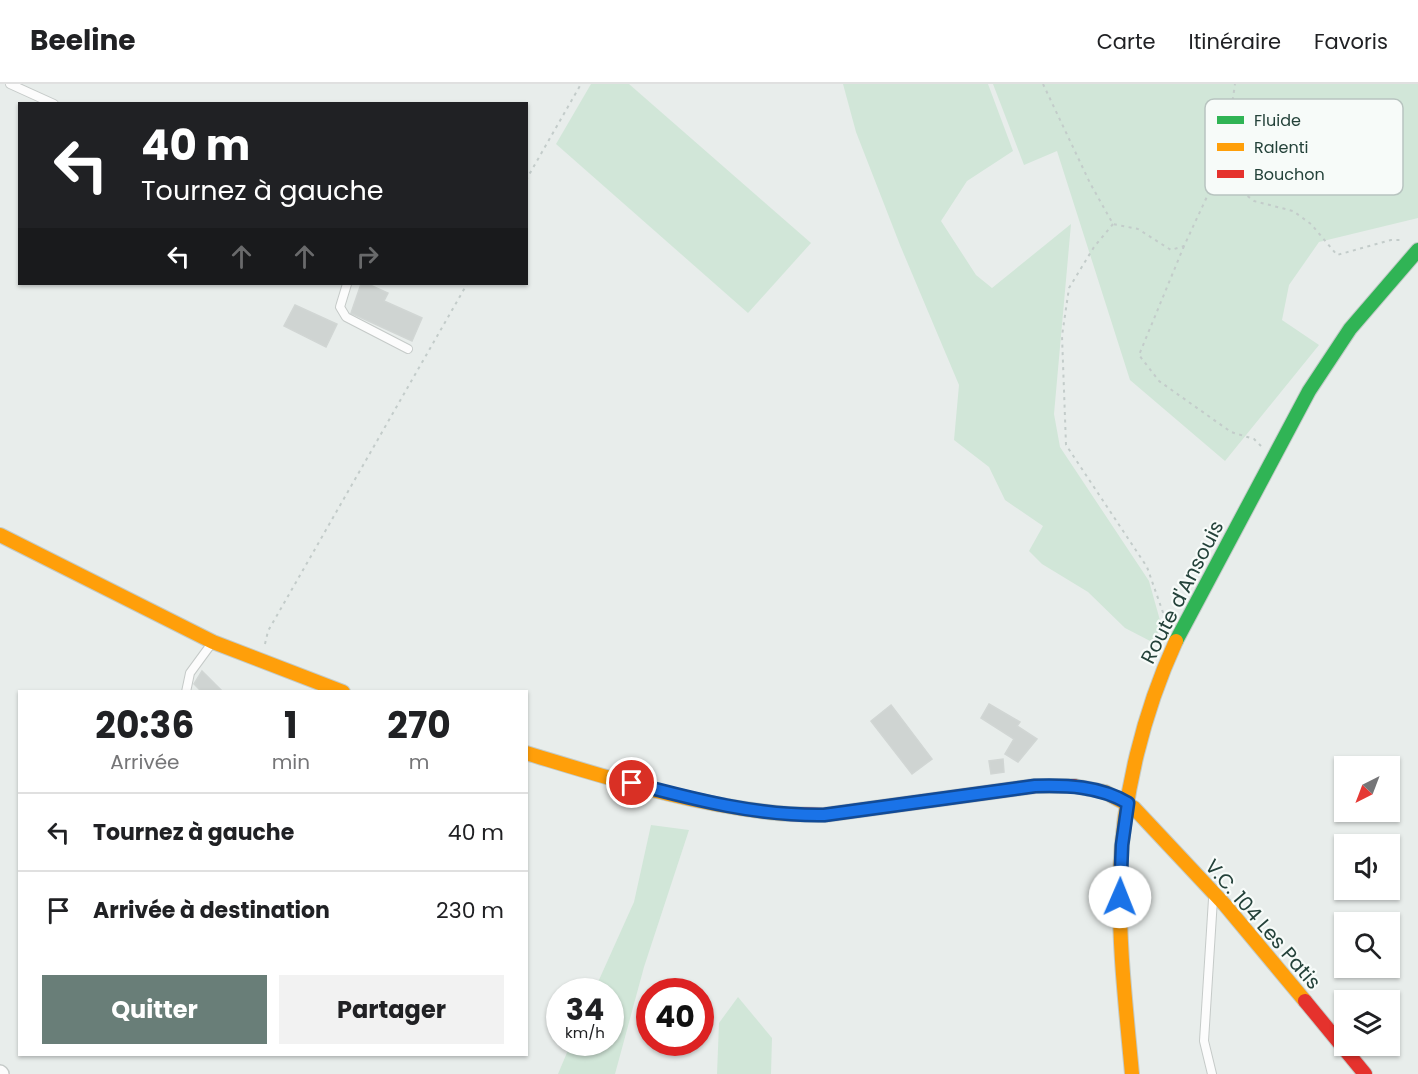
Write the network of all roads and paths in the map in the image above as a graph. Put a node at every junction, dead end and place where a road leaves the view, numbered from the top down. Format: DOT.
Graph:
graph roads {
  1 [pos="10,84"];
  2 [pos="581,84"];
  3 [pos="1043,84"];
  4 [pos="1235,84"];
  5 [pos="1233,99"];
  6 [pos="50,102"];
  7 [pos="528,177"];
  8 [pos="1208,195"];
  9 [pos="1246,195"];
  10 [pos="1113,224"];
  11 [pos="1413,245"];
  12 [pos="1184,246"];
  13 [pos="347,285"];
  14 [pos="466,285"];
  15 [pos="408,349"];
  16 [pos="1274,456"];
  17 [pos="0,535"];
  18 [pos="213,642"];
  19 [pos="1175,643"];
  20 [pos="260,661"];
  21 [pos="186,690"];
  22 [pos="338,690"];
  23 [pos="528,754"];
  24 [pos="1128,803"];
  25 [pos="1212,892"];
  26 [pos="1132,1074"];
  27 [pos="1212,1074"];
  28 [pos="1365,1074"];
  1 -- 6 [label="lane"];
  2 -- 7 [label="path"];
  3 -- 10 [label="path"];
  4 -- 5 [label="path"];
  8 -- 12 [label="path"];
  9 -- 11 [label="path"];
  10 -- 12 [label="path"];
  10 -- 19 [label="path"];
  11 -- 16 [label="street, Route d'Ansouis"];
  12 -- 16 [label="path"];
  13 -- 15 [label="lane"];
  14 -- 20 [label="path"];
  16 -- 19 [label="street, Route d'Ansouis"];
  17 -- 18 [label="street"];
  18 -- 20 [label="street"];
  18 -- 21 [label="lane"];
  19 -- 24 [label="street, Route d'Ansouis"];
  20 -- 22 [label="street"];
  23 -- 24 [label="street"];
  24 -- 25 [label="street, V.C. 104 Les Patis"];
  24 -- 26 [label="street, Route d'Ansouis"];
  25 -- 27 [label="lane"];
  25 -- 28 [label="street, V.C. 104 Les Patis"];
}
